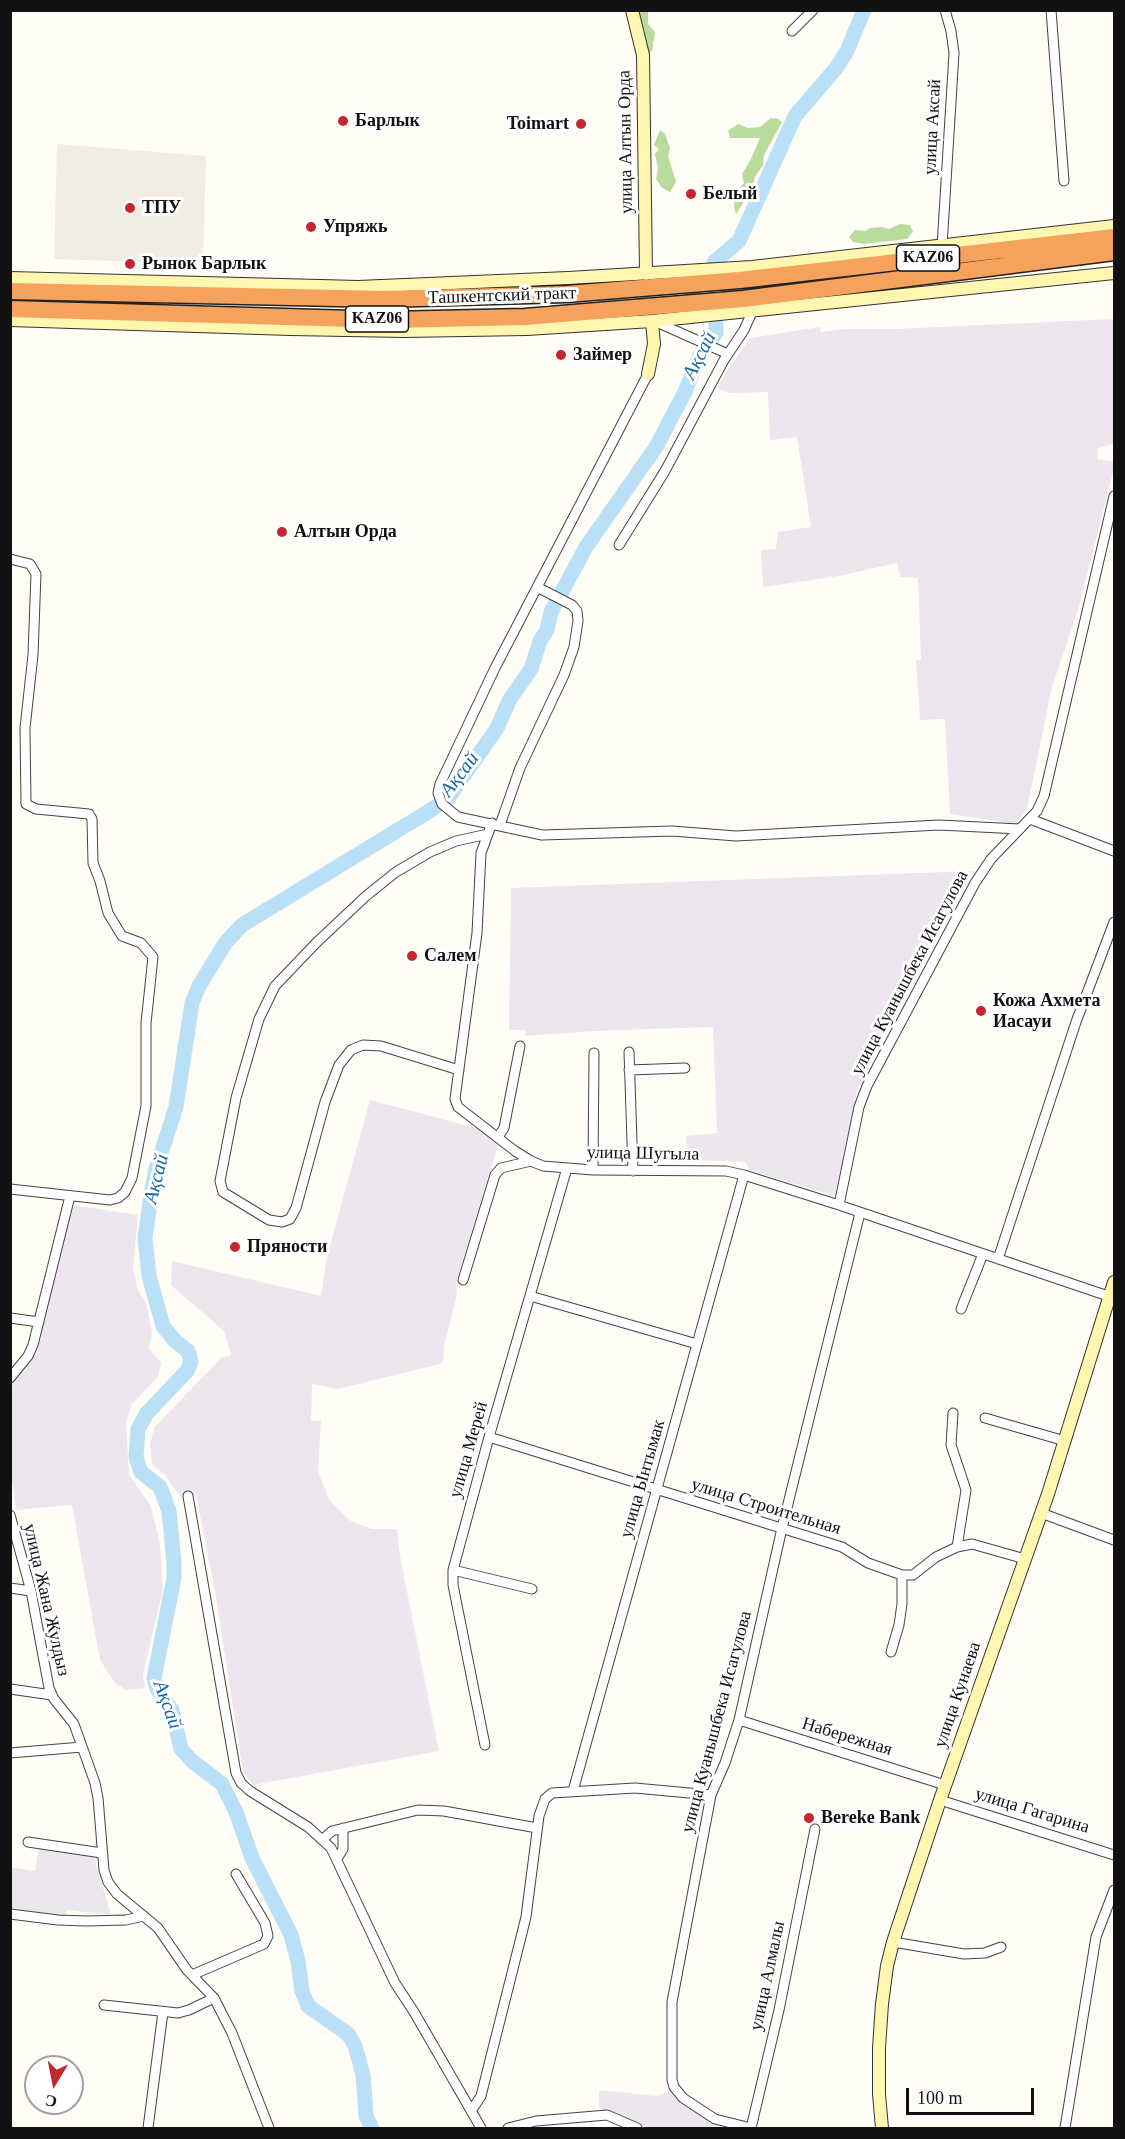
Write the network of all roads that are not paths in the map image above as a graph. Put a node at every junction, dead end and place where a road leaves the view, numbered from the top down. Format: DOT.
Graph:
graph roads {
  1 [pos="632,10"];
  2 [pos="813,10"];
  3 [pos="945,10"];
  4 [pos="1051,10"];
  5 [pos="792,31"];
  6 [pos="1064,181"];
  7 [pos="1114,226"];
  8 [pos="1114,237"];
  9 [pos="942,246"];
  10 [pos="1114,252"];
  11 [pos="1114,273"];
  12 [pos="646,274"];
  13 [pos="10,278"];
  14 [pos="10,291"];
  15 [pos="744,307"];
  16 [pos="10,309"];
  17 [pos="10,320"];
  18 [pos="652,321"];
  19 [pos="728,354"];
  20 [pos="648,374"];
  21 [pos="1114,496"];
  22 [pos="1110,535"];
  23 [pos="619,545"];
  24 [pos="10,559"];
  25 [pos="537,587"];
  26 [pos="1030,819"];
  27 [pos="496,824"];
  28 [pos="1020,829"];
  29 [pos="488,834"];
  30 [pos="1114,851"];
  31 [pos="1114,921"];
  32 [pos="520,1046"];
  33 [pos="629,1052"];
  34 [pos="594,1053"];
  35 [pos="685,1068"];
  36 [pos="459,1070"];
  37 [pos="629,1070"];
  38 [pos="498,1137"];
  39 [pos="531,1161"];
  40 [pos="567,1168"];
  41 [pos="593,1170"];
  42 [pos="633,1171"];
  43 [pos="744,1175"];
  44 [pos="10,1189"];
  45 [pos="70,1196"];
  46 [pos="838,1205"];
  47 [pos="860,1213"];
  48 [pos="982,1254"];
  49 [pos="998,1259"];
  50 [pos="463,1280"];
  51 [pos="1114,1282"];
  52 [pos="530,1296"];
  53 [pos="1112,1297"];
  54 [pos="961,1309"];
  55 [pos="10,1318"];
  56 [pos="39,1322"];
  57 [pos="697,1344"];
  58 [pos="10,1378"];
  59 [pos="952,1413"];
  60 [pos="985,1418"];
  61 [pos="489,1437"];
  62 [pos="1065,1440"];
  63 [pos="657,1490"];
  64 [pos="188,1496"];
  65 [pos="1041,1513"];
  66 [pos="10,1515"];
  67 [pos="782,1528"];
  68 [pos="1114,1540"];
  69 [pos="957,1547"];
  70 [pos="1025,1559"];
  71 [pos="453,1570"];
  72 [pos="902,1575"];
  73 [pos="10,1588"];
  74 [pos="532,1589"];
  75 [pos="31,1592"];
  76 [pos="891,1652"];
  77 [pos="10,1689"];
  78 [pos="52,1695"];
  79 [pos="739,1720"];
  80 [pos="485,1745"];
  81 [pos="82,1747"];
  82 [pos="10,1753"];
  83 [pos="945,1785"];
  84 [pos="573,1791"];
  85 [pos="711,1795"];
  86 [pos="940,1800"];
  87 [pos="343,1828"];
  88 [pos="537,1828"];
  89 [pos="815,1829"];
  90 [pos="323,1839"];
  91 [pos="28,1842"];
  92 [pos="102,1853"];
  93 [pos="1114,1855"];
  94 [pos="337,1859"];
  95 [pos="236,1874"];
  96 [pos="1114,1890"];
  97 [pos="10,1914"];
  98 [pos="144,1916"];
  99 [pos="893,1942"];
  100 [pos="1000,1947"];
  101 [pos="192,1975"];
  102 [pos="214,1998"];
  103 [pos="104,2005"];
  104 [pos="163,2012"];
  105 [pos="471,2111"];
  106 [pos="725,2125"];
  107 [pos="148,2128"];
  108 [pos="269,2128"];
  109 [pos="481,2128"];
  110 [pos="508,2128"];
  111 [pos="637,2128"];
  112 [pos="751,2128"];
  113 [pos="882,2128"];
  114 [pos="1065,2128"];
  1 -- 12 [label="main road, улица Алтын Орда"];
  2 -- 5 [label="street"];
  3 -- 9 [label="street, улица Аксай"];
  4 -- 6 [label="street"];
  7 -- 9 [label="main road"];
  8 -- 14 [label="highway, KАZ06"];
  9 -- 12 [label="main road"];
  10 -- 15 [label="highway, KАZ06"];
  11 -- 15 [label="main road"];
  12 -- 13 [label="main road"];
  15 -- 16 [label="highway, Ташкентский тракт / KАZ06"];
  15 -- 18 [label="main road"];
  15 -- 19 [label="street"];
  17 -- 18 [label="main road"];
  18 -- 19 [label="street"];
  18 -- 20 [label="main road"];
  19 -- 23 [label="street"];
  20 -- 25 [label="street"];
  21 -- 22 [label="street, улица Куанышбека Исагулова"];
  22 -- 26 [label="street, улица Куанышбека Исагулова"];
  24 -- 45 [label="street"];
  25 -- 27 [label="street, улица Шугыла"];
  25 -- 27 [label="street"];
  26 -- 28 [label="street, улица Куанышбека Исагулова"];
  26 -- 30 [label="street"];
  27 -- 28 [label="street"];
  27 -- 29 [label="street, улица Шугыла"];
  28 -- 46 [label="street, улица Куанышбека Исагулова"];
  29 -- 36 [label="street, улица Шугыла"];
  29 -- 36 [label="street"];
  31 -- 49 [label="street"];
  32 -- 38 [label="street"];
  33 -- 37 [label="street"];
  34 -- 41 [label="street"];
  35 -- 37 [label="street"];
  36 -- 38 [label="street, улица Шугыла"];
  37 -- 42 [label="street"];
  38 -- 39 [label="street, улица Шугыла"];
  39 -- 40 [label="street, улица Шугыла"];
  39 -- 50 [label="street"];
  40 -- 41 [label="street, улица Шугыла"];
  40 -- 52 [label="street, улица Мерей"];
  41 -- 42 [label="street, улица Шугыла"];
  42 -- 43 [label="street, улица Шугыла"];
  43 -- 46 [label="street, улица Шугыла"];
  43 -- 57 [label="street, улица Ынтымак"];
  44 -- 45 [label="street"];
  45 -- 56 [label="street"];
  46 -- 47 [label="street, улица Шугыла"];
  47 -- 48 [label="street, улица Шугыла"];
  47 -- 67 [label="street, улица Куанышбека Исагулова"];
  48 -- 49 [label="street, улица Шугыла"];
  48 -- 54 [label="street"];
  49 -- 53 [label="street, улица Шугыла"];
  51 -- 53 [label="main road, улица Кунаева"];
  52 -- 57 [label="street"];
  52 -- 61 [label="street, улица Мерей"];
  53 -- 62 [label="main road, улица Кунаева"];
  55 -- 56 [label="street"];
  56 -- 58 [label="street"];
  57 -- 63 [label="street, улица Ынтымак"];
  59 -- 69 [label="street"];
  60 -- 62 [label="street"];
  61 -- 63 [label="street, улица Строительная"];
  61 -- 71 [label="street, улица Мерей"];
  62 -- 65 [label="main road, улица Кунаева"];
  63 -- 67 [label="street, улица Строительная"];
  63 -- 84 [label="street, улица Ынтымак"];
  64 -- 90 [label="street"];
  65 -- 68 [label="street"];
  65 -- 70 [label="main road, улица Кунаева"];
  66 -- 75 [label="street, улица Жана Жулдыз"];
  67 -- 72 [label="street, улица Строительная"];
  67 -- 79 [label="street, улица Куанышбека Исагулова"];
  69 -- 70 [label="street"];
  69 -- 72 [label="street"];
  70 -- 83 [label="main road, улица Кунаева"];
  71 -- 74 [label="street"];
  71 -- 80 [label="street, улица Мерей"];
  72 -- 76 [label="street"];
  73 -- 75 [label="street"];
  75 -- 78 [label="street, улица Жана Жулдыз"];
  77 -- 78 [label="street"];
  78 -- 81 [label="street, улица Жана Жулдыз"];
  79 -- 83 [label="street, Набережная"];
  79 -- 85 [label="street, улица Куанышбека Исагулова"];
  81 -- 82 [label="street"];
  81 -- 92 [label="street, улица Жана Жулдыз"];
  83 -- 86 [label="main road, улица Кунаева"];
  84 -- 85 [label="street"];
  84 -- 88 [label="street"];
  85 -- 106 [label="street, улица Куанышбека Исагулова"];
  86 -- 93 [label="street, улица Гагарина"];
  86 -- 99 [label="main road, улица Кунаева"];
  87 -- 88 [label="street"];
  87 -- 90 [label="street"];
  87 -- 94 [label="street"];
  88 -- 105 [label="street"];
  89 -- 112 [label="street, улица Алмалы"];
  90 -- 94 [label="street"];
  91 -- 92 [label="street"];
  92 -- 98 [label="street, улица Жана Жулдыз"];
  94 -- 105 [label="street"];
  95 -- 101 [label="street"];
  96 -- 114 [label="street"];
  97 -- 98 [label="street"];
  98 -- 101 [label="street, улица Жана Жулдыз"];
  99 -- 100 [label="street"];
  99 -- 113 [label="main road, улица Кунаева"];
  101 -- 102 [label="street, улица Жана Жулдыз"];
  102 -- 104 [label="street"];
  102 -- 108 [label="street, улица Жана Жулдыз"];
  103 -- 104 [label="street"];
  104 -- 107 [label="street"];
  105 -- 109 [label="street"];
  106 -- 112 [label="street, улица Куанышбека Исагулова"];
  110 -- 111 [label="street"];
}
